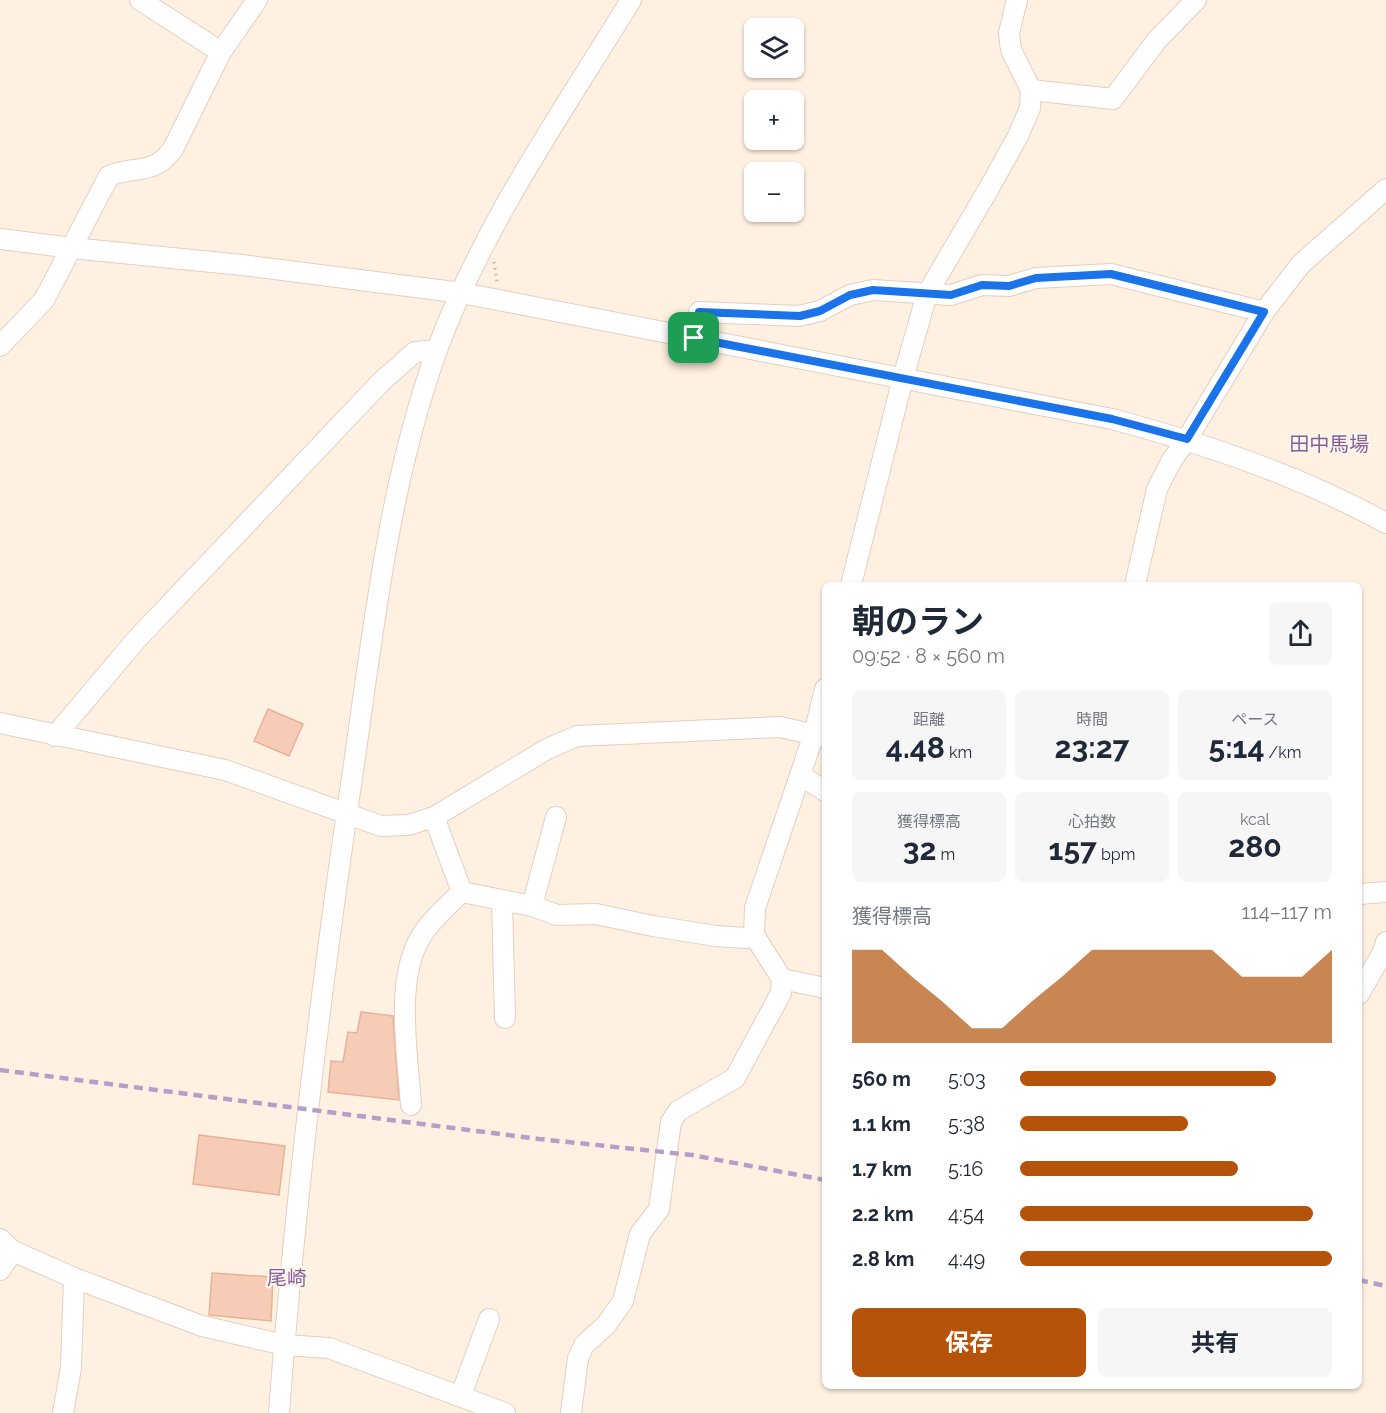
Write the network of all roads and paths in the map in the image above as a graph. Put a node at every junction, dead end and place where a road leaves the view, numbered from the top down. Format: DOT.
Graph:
graph roads {
  1 [pos="140,0"];
  2 [pos="257,0"];
  3 [pos="631,0"];
  4 [pos="1017,0"];
  5 [pos="1196,0"];
  6 [pos="221,52"];
  7 [pos="1031,90"];
  8 [pos="1386,189"];
  9 [pos="0,238"];
  10 [pos="72,248"];
  11 [pos="494,261"];
  12 [pos="505,287"];
  13 [pos="462,293"];
  14 [pos="927,294"];
  15 [pos="1264,312"];
  16 [pos="694,338"];
  17 [pos="0,346"];
  18 [pos="437,350"];
  19 [pos="903,378"];
  20 [pos="1187,439"];
  21 [pos="1386,523"];
  22 [pos="852,582"];
  23 [pos="1136,582"];
  24 [pos="822,712"];
  25 [pos="0,723"];
  26 [pos="55,736"];
  27 [pos="819,736"];
  28 [pos="800,775"];
  29 [pos="822,789"];
  30 [pos="346,815"];
  31 [pos="434,817"];
  32 [pos="556,817"];
  33 [pos="462,892"];
  34 [pos="1386,892"];
  35 [pos="1362,894"];
  36 [pos="502,900"];
  37 [pos="532,906"];
  38 [pos="754,935"];
  39 [pos="1386,942"];
  40 [pos="782,979"];
  41 [pos="822,987"];
  42 [pos="1362,989"];
  43 [pos="505,1018"];
  44 [pos="411,1105"];
  45 [pos="7,1245"];
  46 [pos="0,1269"];
  47 [pos="74,1278"];
  48 [pos="489,1319"];
  49 [pos="284,1345"];
  50 [pos="460,1395"];
  51 [pos="63,1413"];
  52 [pos="279,1413"];
  53 [pos="505,1413"];
  54 [pos="571,1413"];
  1 -- 6 [label="street"];
  2 -- 6 [label="street"];
  3 -- 13 [label="street"];
  4 -- 7 [label="street"];
  5 -- 7 [label="street"];
  6 -- 10 [label="street"];
  7 -- 14 [label="street"];
  8 -- 15 [label="street"];
  9 -- 10 [label="street"];
  10 -- 13 [label="street"];
  10 -- 17 [label="street"];
  11 -- 12 [label="path"];
  13 -- 16 [label="street"];
  13 -- 18 [label="street"];
  14 -- 15 [label="street"];
  14 -- 16 [label="street"];
  14 -- 19 [label="street"];
  15 -- 20 [label="street"];
  16 -- 19 [label="street"];
  18 -- 26 [label="street"];
  18 -- 30 [label="street"];
  19 -- 20 [label="street"];
  19 -- 22 [label="street"];
  20 -- 21 [label="street"];
  20 -- 23 [label="street"];
  24 -- 27 [label="street"];
  25 -- 26 [label="street"];
  26 -- 30 [label="street"];
  27 -- 28 [label="street"];
  27 -- 31 [label="street"];
  28 -- 29 [label="street"];
  28 -- 38 [label="street"];
  30 -- 31 [label="street"];
  30 -- 49 [label="street"];
  31 -- 33 [label="street"];
  32 -- 37 [label="street"];
  33 -- 36 [label="street"];
  33 -- 44 [label="street"];
  34 -- 35 [label="street"];
  36 -- 37 [label="street"];
  36 -- 43 [label="street"];
  37 -- 38 [label="street"];
  38 -- 40 [label="street"];
  39 -- 42 [label="street"];
  40 -- 41 [label="street"];
  40 -- 54 [label="street"];
  45 -- 46 [label="street"];
  45 -- 47 [label="street"];
  47 -- 49 [label="street"];
  47 -- 51 [label="street"];
  48 -- 50 [label="street"];
  49 -- 50 [label="street"];
  49 -- 52 [label="street"];
  50 -- 53 [label="street"];
}
